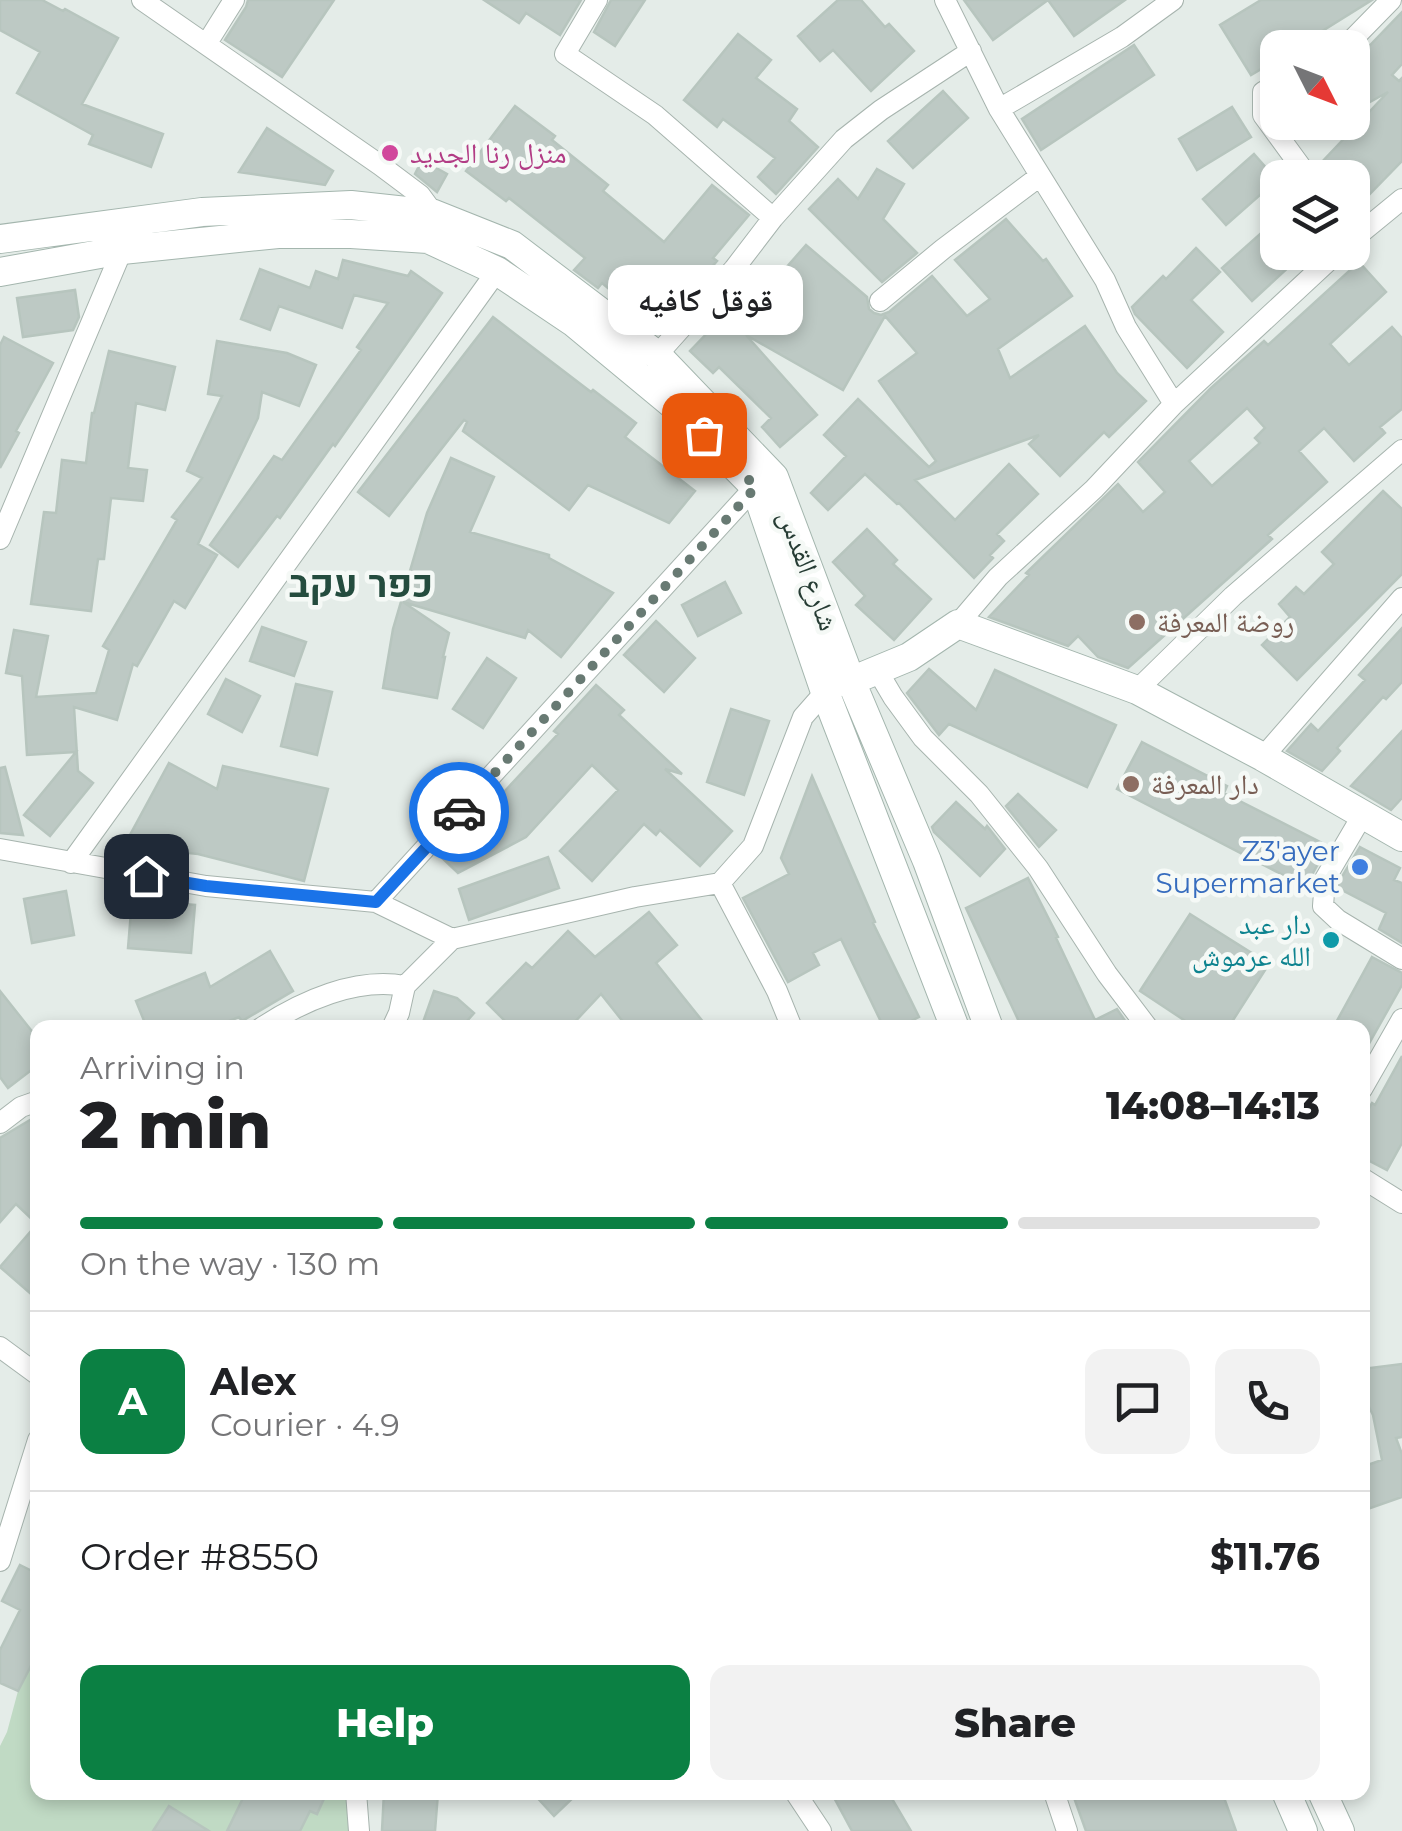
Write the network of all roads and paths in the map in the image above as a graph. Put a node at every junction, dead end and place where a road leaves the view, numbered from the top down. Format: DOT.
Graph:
graph roads {
  1 [pos="142,0"];
  2 [pos="234,0"];
  3 [pos="598,0"];
  4 [pos="945,0"];
  5 [pos="1173,0"];
  6 [pos="1392,0"];
  7 [pos="1362,30"];
  8 [pos="207,44"];
  9 [pos="971,51"];
  10 [pos="998,109"];
  11 [pos="1040,176"];
  12 [pos="1402,199"];
  13 [pos="434,214"];
  14 [pos="774,218"];
  15 [pos="1370,223"];
  16 [pos="0,239"];
  17 [pos="122,250"];
  18 [pos="1319,270"];
  19 [pos="497,271"];
  20 [pos="0,272"];
  21 [pos="880,301"];
  22 [pos="657,355"];
  23 [pos="1174,404"];
  24 [pos="1402,450"];
  25 [pos="756,487"];
  26 [pos="0,538"];
  27 [pos="1402,598"];
  28 [pos="958,624"];
  29 [pos="877,670"];
  30 [pos="838,686"];
  31 [pos="1137,690"];
  32 [pos="1263,757"];
  33 [pos="1362,816"];
  34 [pos="1402,837"];
  35 [pos="0,849"];
  36 [pos="71,863"];
  37 [pos="720,883"];
  38 [pos="376,902"];
  39 [pos="452,939"];
  40 [pos="1402,959"];
  41 [pos="405,986"];
  42 [pos="273,1020"];
  43 [pos="396,1020"];
  44 [pos="789,1020"];
  45 [pos="952,1020"];
  46 [pos="986,1020"];
  47 [pos="1142,1020"];
  48 [pos="1402,1020"];
  49 [pos="1370,1075"];
  50 [pos="30,1104"];
  51 [pos="0,1123"];
  52 [pos="1370,1182"];
  53 [pos="1400,1198"];
  54 [pos="0,1347"];
  55 [pos="30,1369"];
  56 [pos="30,1465"];
  57 [pos="0,1561"];
  58 [pos="357,1800"];
  59 [pos="800,1800"];
  60 [pos="1057,1800"];
  61 [pos="1289,1800"];
  62 [pos="1326,1800"];
  63 [pos="359,1831"];
  64 [pos="821,1831"];
  65 [pos="1067,1831"];
  66 [pos="1303,1831"];
  67 [pos="1340,1831"];
  1 -- 8 [label="street"];
  2 -- 8 [label="street"];
  3 -- 14 [label="street"];
  4 -- 9 [label="street"];
  5 -- 10 [label="street"];
  6 -- 7 [label="street"];
  8 -- 13 [label="street"];
  9 -- 10 [label="street"];
  9 -- 14 [label="street"];
  10 -- 11 [label="street"];
  11 -- 21 [label="street"];
  11 -- 23 [label="street"];
  12 -- 15 [label="street"];
  13 -- 16 [label="main road, شارع القدس"];
  13 -- 22 [label="main road, شارع القدس"];
  14 -- 22 [label="street"];
  17 -- 19 [label="main road, شارع القدس"];
  17 -- 20 [label="main road, شارع القدس"];
  17 -- 26 [label="street"];
  18 -- 23 [label="street"];
  19 -- 25 [label="main road, شارع القدس"];
  19 -- 36 [label="street"];
  22 -- 30 [label="main road, شارع القدس"];
  23 -- 28 [label="street"];
  24 -- 31 [label="street"];
  25 -- 30 [label="main road, شارع القدس"];
  25 -- 38 [label="street"];
  27 -- 32 [label="street"];
  28 -- 29 [label="main road"];
  28 -- 31 [label="main road"];
  29 -- 30 [label="main road"];
  29 -- 47 [label="street"];
  30 -- 37 [label="street"];
  30 -- 45 [label="main road, شارع القدس"];
  30 -- 46 [label="main road, شارع القدس"];
  31 -- 32 [label="main road"];
  32 -- 33 [label="main road"];
  33 -- 34 [label="main road"];
  33 -- 40 [label="street"];
  35 -- 36 [label="street"];
  36 -- 38 [label="street"];
  37 -- 39 [label="street"];
  37 -- 44 [label="street"];
  38 -- 39 [label="street"];
  39 -- 41 [label="street"];
  41 -- 42 [label="street"];
  41 -- 43 [label="street"];
  48 -- 49 [label="street"];
  50 -- 51 [label="street"];
  52 -- 53 [label="street"];
  54 -- 55 [label="street"];
  56 -- 57 [label="street"];
  58 -- 63 [label="street"];
  59 -- 64 [label="street"];
  60 -- 65 [label="street"];
  61 -- 66 [label="main road"];
  62 -- 67 [label="main road"];
}
